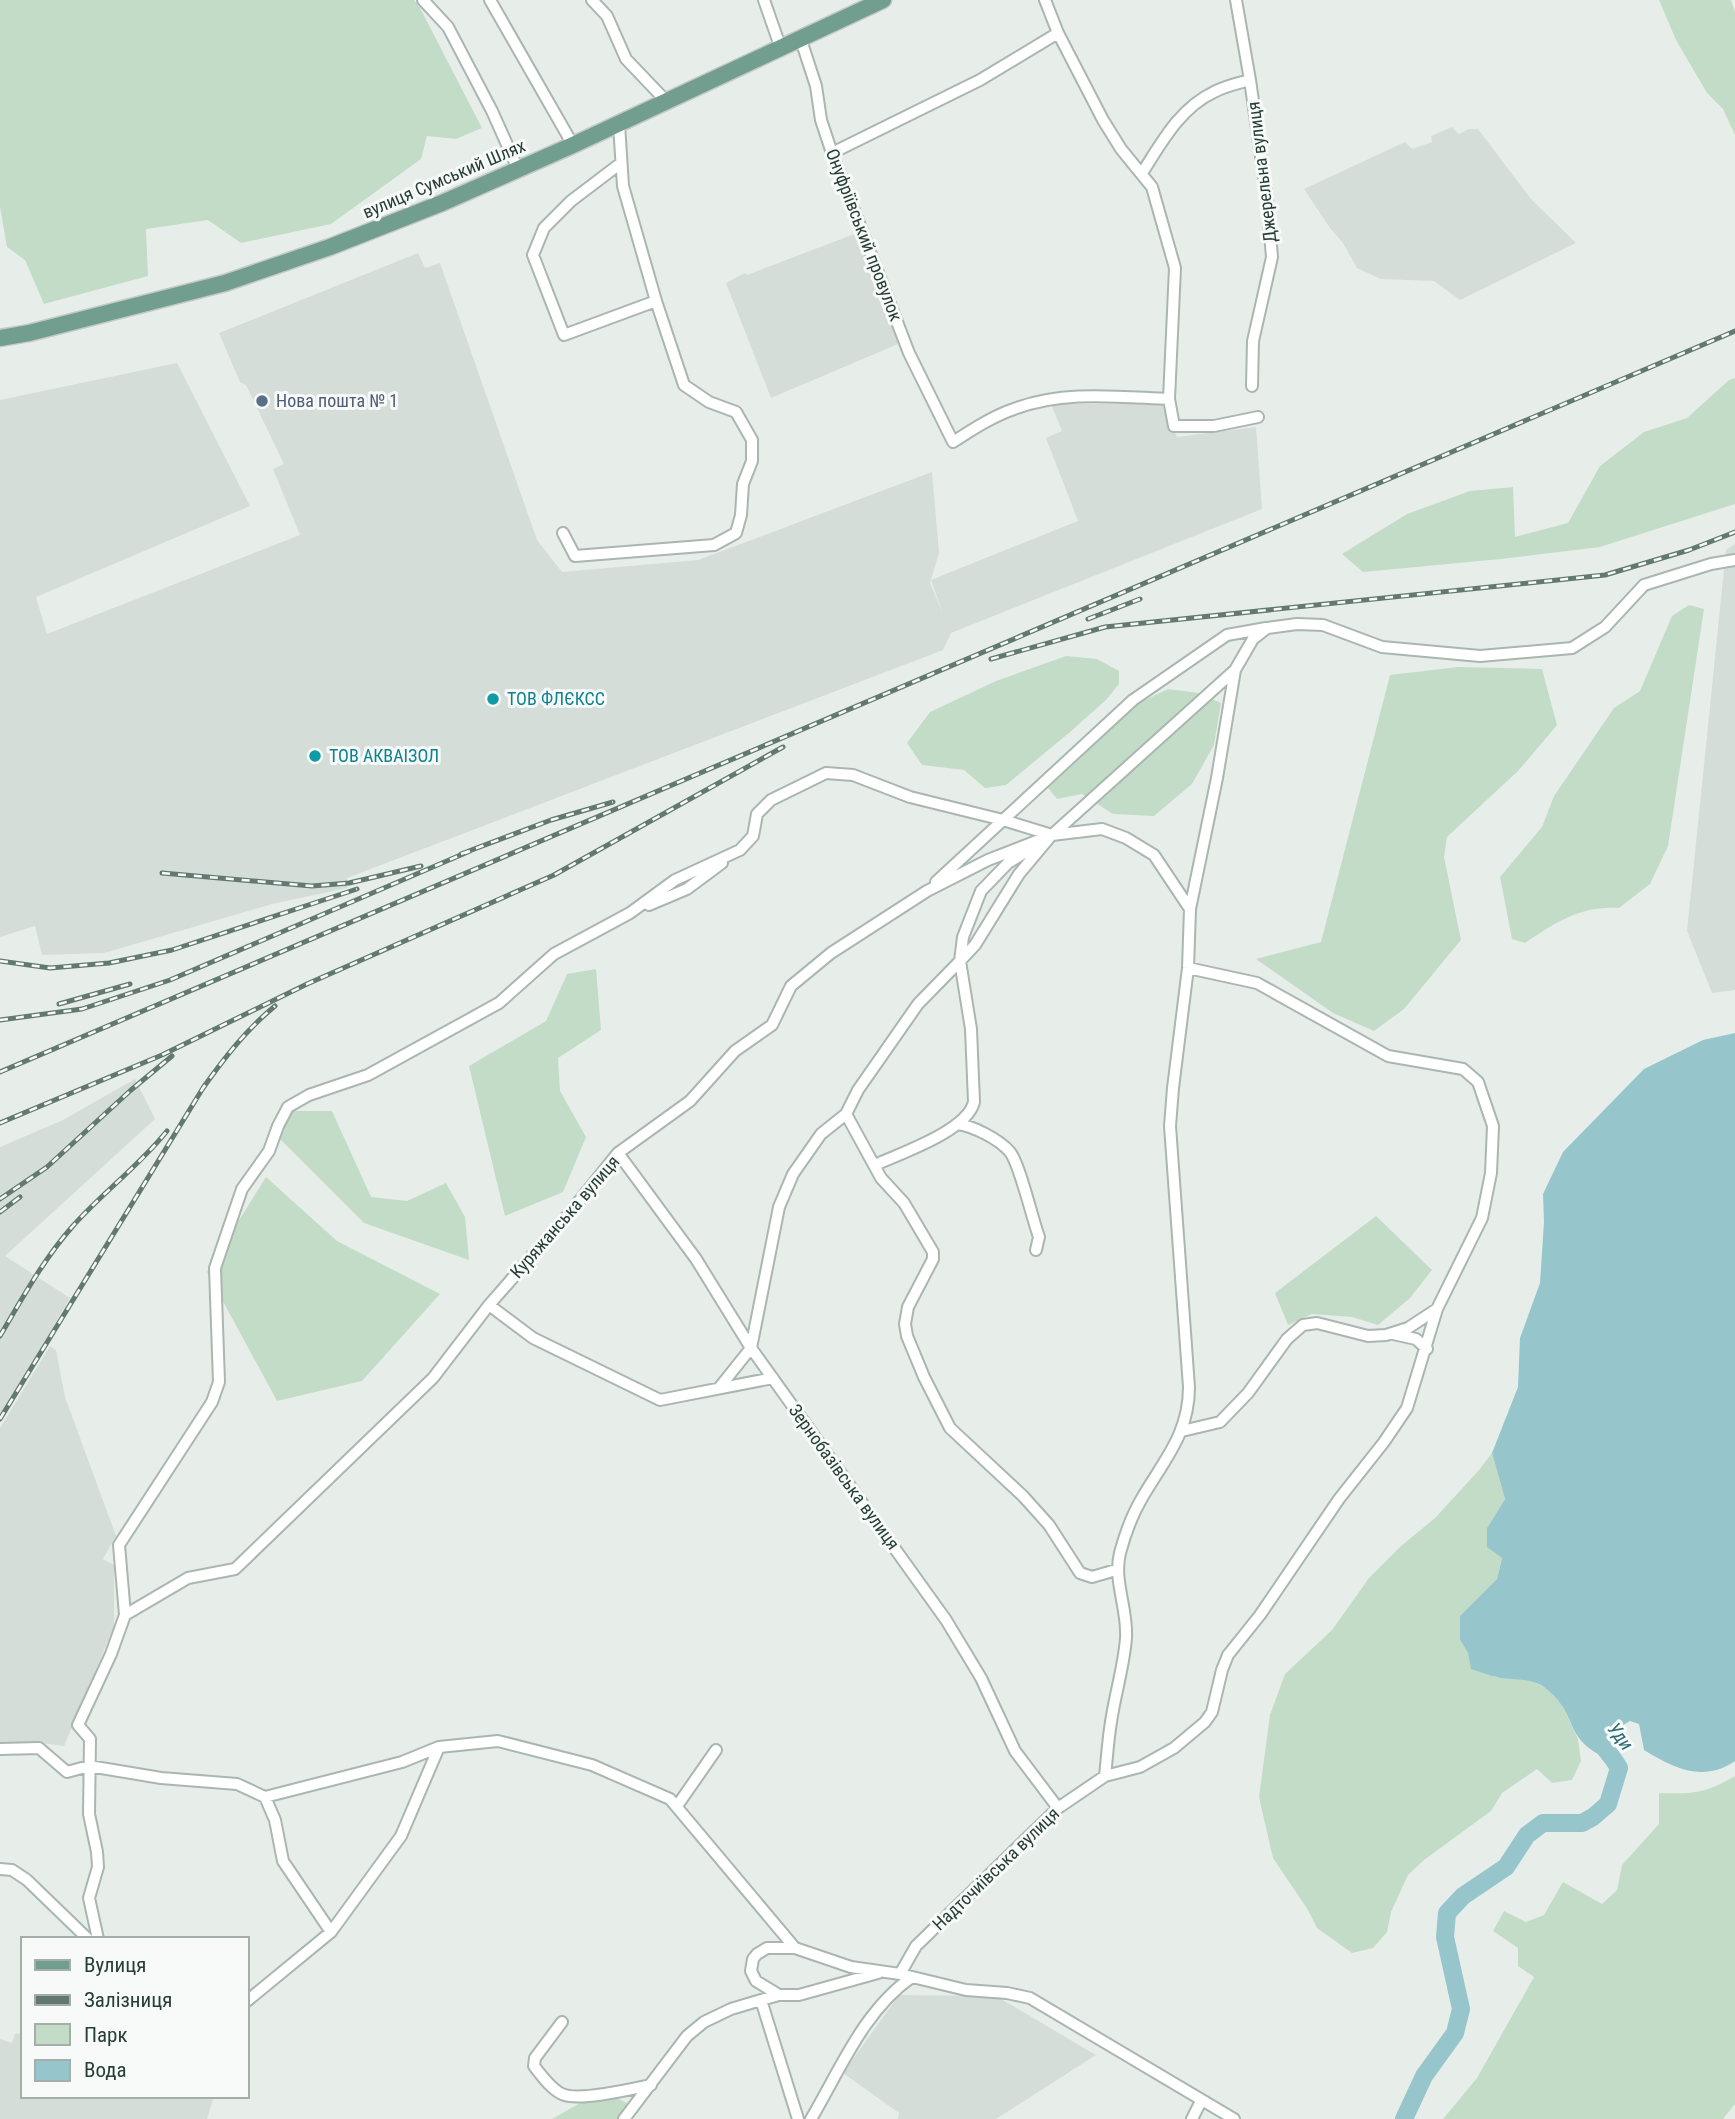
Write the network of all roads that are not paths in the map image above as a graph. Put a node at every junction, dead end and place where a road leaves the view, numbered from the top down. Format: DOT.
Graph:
graph roads {
  1 [pos="423,0"];
  2 [pos="490,0"];
  3 [pos="593,0"];
  4 [pos="764,0"];
  5 [pos="883,0"];
  6 [pos="1045,0"];
  7 [pos="1236,0"];
  8 [pos="1058,33"];
  9 [pos="800,37"];
  10 [pos="780,46"];
  11 [pos="1251,80"];
  12 [pos="667,102"];
  13 [pos="619,124"];
  14 [pos="573,145"];
  15 [pos="832,153"];
  16 [pos="621,163"];
  17 [pos="518,169"];
  18 [pos="1142,173"];
  19 [pos="656,301"];
  20 [pos="0,338"];
  21 [pos="1252,386"];
  22 [pos="1169,399"];
  23 [pos="1258,417"];
  24 [pos="563,533"];
  25 [pos="1735,560"];
  26 [pos="1267,628"];
  27 [pos="1235,670"];
  28 [pos="1003,820"];
  29 [pos="1052,835"];
  30 [pos="927,891"];
  31 [pos="1190,909"];
  32 [pos="960,961"];
  33 [pos="1188,968"];
  34 [pos="846,1114"];
  35 [pos="957,1124"];
  36 [pos="618,1153"];
  37 [pos="875,1165"];
  38 [pos="1036,1250"];
  39 [pos="489,1305"];
  40 [pos="1437,1310"];
  41 [pos="1392,1334"];
  42 [pos="751,1348"];
  43 [pos="1427,1349"];
  44 [pos="773,1378"];
  45 [pos="719,1388"];
  46 [pos="1182,1431"];
  47 [pos="1116,1570"];
  48 [pos="125,1615"];
  49 [pos="439,1746"];
  50 [pos="0,1749"];
  51 [pos="716,1750"];
  52 [pos="89,1766"];
  53 [pos="1105,1776"];
  54 [pos="265,1797"];
  55 [pos="677,1806"];
  56 [pos="1058,1808"];
  57 [pos="0,1869"];
  58 [pos="331,1932"];
  59 [pos="86,1937"];
  60 [pos="98,1937"];
  61 [pos="795,1948"];
  62 [pos="880,1973"];
  63 [pos="900,1974"];
  64 [pos="912,1977"];
  65 [pos="779,1996"];
  66 [pos="248,2000"];
  67 [pos="761,2000"];
  68 [pos="562,2022"];
  69 [pos="651,2085"];
  70 [pos="1201,2101"];
  71 [pos="624,2119"];
  72 [pos="798,2119"];
  73 [pos="811,2119"];
  74 [pos="1192,2119"];
  75 [pos="1234,2119"];
  1 -- 17 [label="street"];
  2 -- 14 [label="street"];
  3 -- 12 [label="street"];
  4 -- 10 [label="street"];
  5 -- 9 [label="main road, вулиця Сумський Шлях"];
  6 -- 8 [label="street"];
  7 -- 11 [label="street, Джерельна вулиця"];
  8 -- 15 [label="street"];
  8 -- 18 [label="street"];
  9 -- 10 [label="main road, вулиця Сумський Шлях"];
  9 -- 15 [label="street, Онуфріївський провулок"];
  10 -- 12 [label="main road, вулиця Сумський Шлях"];
  11 -- 18 [label="street"];
  11 -- 21 [label="street, Джерельна вулиця"];
  12 -- 13 [label="main road, вулиця Сумський Шлях"];
  13 -- 14 [label="main road, вулиця Сумський Шлях"];
  13 -- 16 [label="street"];
  14 -- 17 [label="main road, вулиця Сумський Шлях"];
  15 -- 22 [label="street, Онуфріївський провулок"];
  16 -- 19 [label="street"];
  16 -- 19 [label="street"];
  17 -- 20 [label="main road, вулиця Сумський Шлях"];
  18 -- 22 [label="street"];
  19 -- 24 [label="street"];
  22 -- 23 [label="street"];
  25 -- 26 [label="street"];
  26 -- 27 [label="street"];
  26 -- 28 [label="street"];
  27 -- 29 [label="street"];
  27 -- 31 [label="street"];
  28 -- 29 [label="street"];
  28 -- 30 [label="street"];
  28 -- 48 [label="street"];
  29 -- 30 [label="street"];
  29 -- 31 [label="street"];
  29 -- 32 [label="street"];
  29 -- 32 [label="street"];
  30 -- 36 [label="street, Куряжанська вулиця"];
  31 -- 33 [label="street"];
  32 -- 34 [label="street"];
  32 -- 35 [label="street"];
  33 -- 40 [label="street, Надточиївська вулиця"];
  33 -- 46 [label="street"];
  34 -- 37 [label="street"];
  34 -- 42 [label="street"];
  35 -- 37 [label="street"];
  35 -- 38 [label="street"];
  36 -- 39 [label="street, Куряжанська вулиця"];
  36 -- 42 [label="street, Зернобазівська вулиця"];
  37 -- 47 [label="street"];
  39 -- 45 [label="street"];
  39 -- 48 [label="street, Куряжанська вулиця"];
  40 -- 41 [label="street"];
  40 -- 43 [label="street, Надточиївська вулиця"];
  41 -- 43 [label="street"];
  41 -- 46 [label="street"];
  42 -- 44 [label="street, Зернобазівська вулиця"];
  42 -- 45 [label="street"];
  43 -- 53 [label="street, Надточиївська вулиця"];
  44 -- 45 [label="street"];
  44 -- 56 [label="street, Зернобазівська вулиця"];
  46 -- 47 [label="street"];
  47 -- 53 [label="street"];
  48 -- 52 [label="street"];
  49 -- 54 [label="street"];
  49 -- 55 [label="street"];
  49 -- 58 [label="street"];
  50 -- 52 [label="street"];
  51 -- 55 [label="street"];
  52 -- 54 [label="street"];
  52 -- 60 [label="street"];
  53 -- 56 [label="street, Надточиївська вулиця"];
  54 -- 58 [label="street"];
  55 -- 61 [label="street"];
  56 -- 63 [label="street, Надточиївська вулиця"];
  57 -- 59 [label="street"];
  58 -- 66 [label="street"];
  61 -- 62 [label="street"];
  61 -- 65 [label="street"];
  62 -- 63 [label="street"];
  62 -- 65 [label="street"];
  63 -- 64 [label="street"];
  64 -- 70 [label="street"];
  64 -- 73 [label="street"];
  65 -- 67 [label="street"];
  67 -- 69 [label="street"];
  67 -- 72 [label="street"];
  68 -- 69 [label="street"];
  69 -- 71 [label="street"];
  70 -- 74 [label="street"];
  70 -- 75 [label="street"];
}
